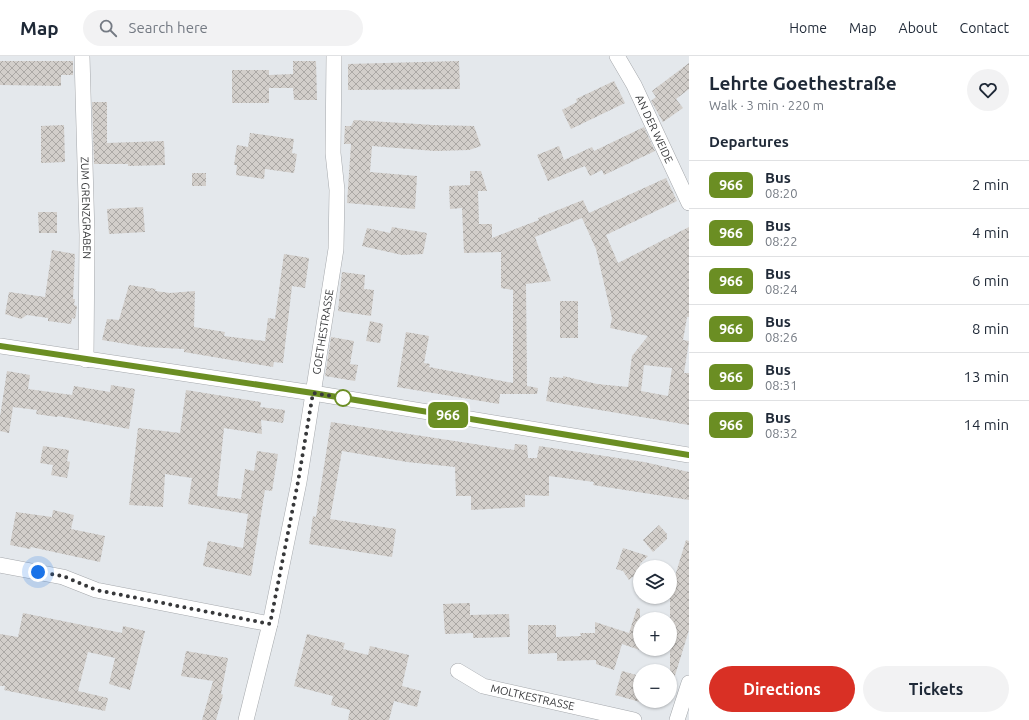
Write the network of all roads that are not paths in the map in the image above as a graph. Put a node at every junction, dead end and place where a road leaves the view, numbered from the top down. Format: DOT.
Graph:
graph roads {
  1 [pos="82,56"];
  2 [pos="334,56"];
  3 [pos="617,56"];
  4 [pos="689,202"];
  5 [pos="0,346"];
  6 [pos="86,360"];
  7 [pos="313,393"];
  8 [pos="689,455"];
  9 [pos="0,565"];
  10 [pos="270,624"];
  11 [pos="458,671"];
  12 [pos="689,683"];
  13 [pos="246,720"];
  14 [pos="634,720"];
  15 [pos="677,720"];
  1 -- 6 [label="street, ZUM GRENZGRABEN"];
  2 -- 7 [label="street, GOETHESTRASSE"];
  3 -- 4 [label="street, AN DER WEIDE"];
  5 -- 6 [label="street"];
  6 -- 7 [label="street"];
  7 -- 8 [label="street"];
  7 -- 10 [label="street, GOETHESTRASSE"];
  9 -- 10 [label="street"];
  10 -- 13 [label="street, GOETHESTRASSE"];
  11 -- 14 [label="street, MOLTKESTRASSE"];
  12 -- 15 [label="street"];
}
